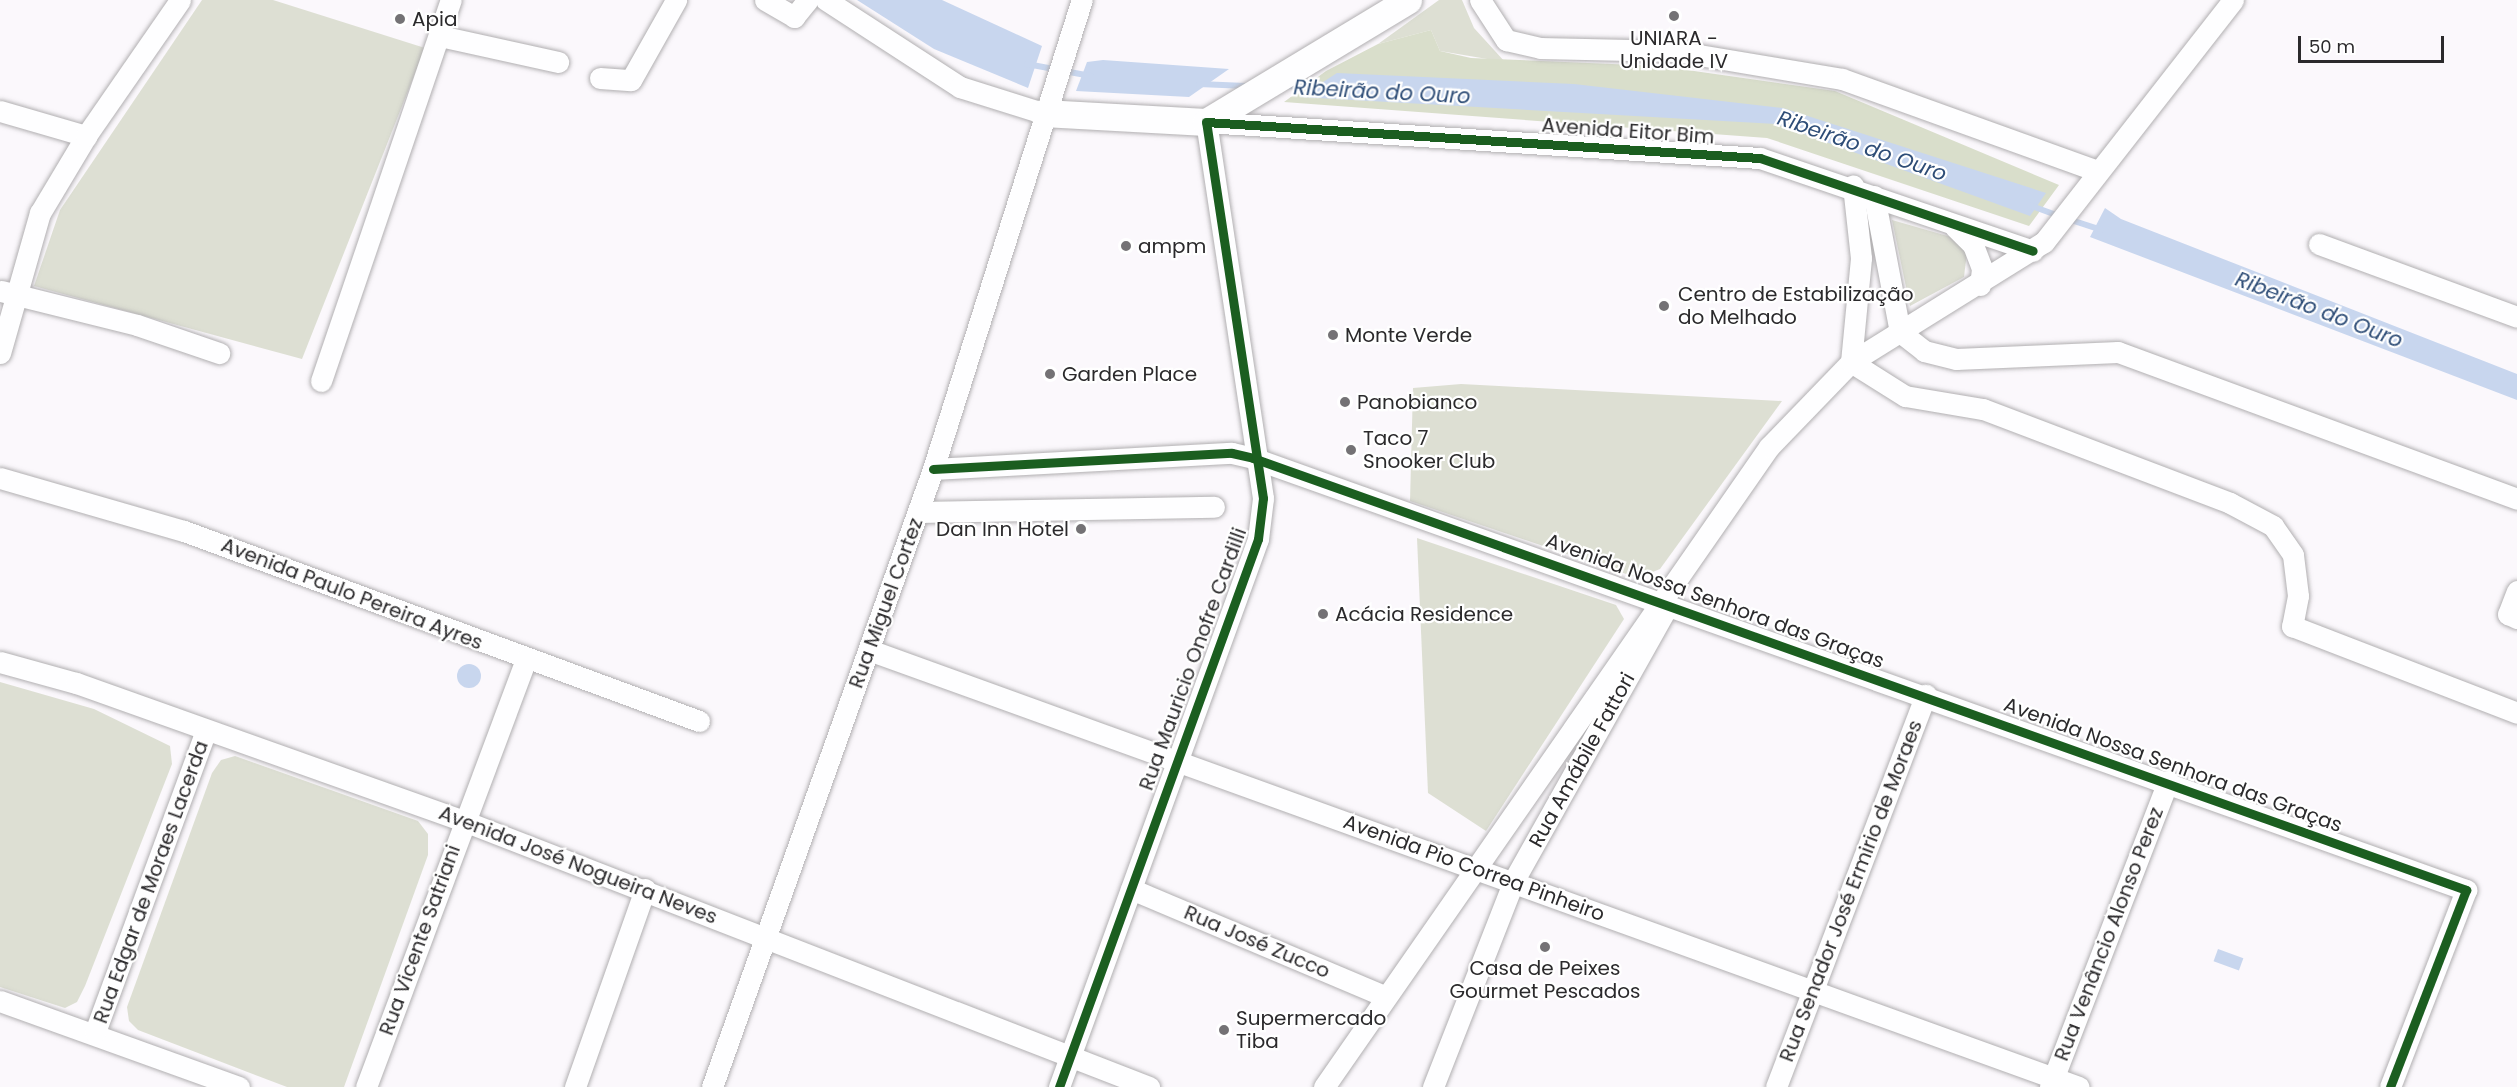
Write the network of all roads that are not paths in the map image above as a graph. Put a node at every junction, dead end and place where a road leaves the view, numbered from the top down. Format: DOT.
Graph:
graph roads {
  1 [pos="180,0"];
  2 [pos="451,0"];
  3 [pos="676,0"];
  4 [pos="765,0"];
  5 [pos="808,0"];
  6 [pos="826,0"];
  7 [pos="1082,0"];
  8 [pos="1371,0"];
  9 [pos="1408,0"];
  10 [pos="1480,0"];
  11 [pos="2233,0"];
  12 [pos="440,36"];
  13 [pos="1355,36"];
  14 [pos="558,62"];
  15 [pos="600,78"];
  16 [pos="1048,103"];
  17 [pos="0,111"];
  18 [pos="1206,122"];
  19 [pos="86,136"];
  20 [pos="2097,171"];
  21 [pos="1853,185"];
  22 [pos="1874,196"];
  23 [pos="1954,226"];
  24 [pos="2319,244"];
  25 [pos="2039,247"];
  26 [pos="1980,285"];
  27 [pos="7,293"];
  28 [pos="2517,317"];
  29 [pos="1900,332"];
  30 [pos="0,353"];
  31 [pos="219,353"];
  32 [pos="1851,362"];
  33 [pos="321,381"];
  34 [pos="1253,458"];
  35 [pos="933,469"];
  36 [pos="0,478"];
  37 [pos="2517,499"];
  38 [pos="1214,507"];
  39 [pos="918,512"];
  40 [pos="2517,591"];
  41 [pos="1664,602"];
  42 [pos="2517,618"];
  43 [pos="869,650"];
  44 [pos="526,659"];
  45 [pos="0,662"];
  46 [pos="1926,695"];
  47 [pos="2517,713"];
  48 [pos="699,722"];
  49 [pos="206,731"];
  50 [pos="1175,761"];
  51 [pos="2168,781"];
  52 [pos="464,821"];
  53 [pos="1476,869"];
  54 [pos="1514,880"];
  55 [pos="645,889"];
  56 [pos="1131,889"];
  57 [pos="767,938"];
  58 [pos="1810,994"];
  59 [pos="1384,996"];
  60 [pos="0,1001"];
  61 [pos="95,1032"];
  62 [pos="1070,1056"];
  63 [pos="2052,1082"];
  64 [pos="239,1087"];
  65 [pos="366,1087"];
  66 [pos="575,1087"];
  67 [pos="712,1087"];
  68 [pos="1059,1087"];
  69 [pos="1149,1087"];
  70 [pos="1324,1087"];
  71 [pos="1433,1087"];
  72 [pos="1776,1087"];
  73 [pos="2079,1087"];
  74 [pos="2390,1087"];
  1 -- 19 [label="street"];
  2 -- 12 [label="street"];
  3 -- 15 [label="street"];
  4 -- 5 [label="street"];
  6 -- 16 [label="street"];
  7 -- 16 [label="street, Rua Miguel Cortez"];
  8 -- 13 [label="main road"];
  9 -- 13 [label="main road"];
  10 -- 20 [label="street"];
  11 -- 20 [label="street"];
  12 -- 14 [label="street"];
  12 -- 33 [label="street"];
  13 -- 18 [label="main road"];
  16 -- 18 [label="main road"];
  16 -- 35 [label="street, Rua Miguel Cortez"];
  17 -- 19 [label="street"];
  18 -- 21 [label="street, Avenida Eitor Bim"];
  18 -- 34 [label="street, Rua Mauricio Onofre Cardilli"];
  19 -- 27 [label="street"];
  20 -- 25 [label="street"];
  21 -- 22 [label="street, Avenida Eitor Bim"];
  21 -- 32 [label="street"];
  22 -- 23 [label="street, Avenida Eitor Bim"];
  22 -- 29 [label="street"];
  23 -- 25 [label="street, Avenida Eitor Bim"];
  23 -- 26 [label="street, Avenida Eitor Bim"];
  24 -- 28 [label="street"];
  25 -- 26 [label="street"];
  26 -- 29 [label="street"];
  27 -- 30 [label="street"];
  27 -- 31 [label="street"];
  29 -- 32 [label="street"];
  29 -- 37 [label="street"];
  32 -- 41 [label="street"];
  32 -- 47 [label="street"];
  34 -- 35 [label="street, Avenida Nossa Senhora das Graças"];
  34 -- 41 [label="street, Avenida Nossa Senhora das Graças"];
  34 -- 50 [label="street, Rua Mauricio Onofre Cardilli"];
  35 -- 39 [label="street, Rua Miguel Cortez"];
  36 -- 44 [label="street, Avenida Paulo Pereira Ayres"];
  38 -- 39 [label="street"];
  39 -- 43 [label="street, Rua Miguel Cortez"];
  40 -- 42 [label="street"];
  41 -- 46 [label="street, Avenida Nossa Senhora das Graças"];
  41 -- 53 [label="street"];
  41 -- 54 [label="street, Rua Amábile Fattori"];
  43 -- 50 [label="street, Avenida Pio Correa Pinheiro"];
  43 -- 57 [label="street, Rua Miguel Cortez"];
  44 -- 48 [label="street, Avenida Paulo Pereira Ayres"];
  44 -- 52 [label="street, Rua Vicente Satriani"];
  45 -- 49 [label="street, Avenida José Nogueira Neves"];
  46 -- 51 [label="street, Avenida Nossa Senhora das Graças"];
  46 -- 58 [label="street, Rua Senador José Ermirio de Moraes"];
  49 -- 52 [label="street, Avenida José Nogueira Neves"];
  49 -- 61 [label="street, Rua Edgar de Moraes Lacerda"];
  50 -- 53 [label="street, Avenida Pio Correa Pinheiro"];
  50 -- 56 [label="street, Rua Mauricio Onofre Cardilli"];
  51 -- 63 [label="street, Rua Venâncio Alonso Perez"];
  51 -- 74 [label="street, Avenida Nossa Senhora das Graças"];
  52 -- 55 [label="street, Avenida José Nogueira Neves"];
  52 -- 65 [label="street, Rua Vicente Satriani"];
  53 -- 54 [label="street, Avenida Pio Correa Pinheiro"];
  53 -- 59 [label="street"];
  54 -- 58 [label="street, Avenida Pio Correa Pinheiro"];
  54 -- 71 [label="street, Rua Amábile Fattori"];
  55 -- 57 [label="street, Avenida José Nogueira Neves"];
  55 -- 66 [label="street"];
  56 -- 59 [label="street, Rua José Zucco"];
  56 -- 62 [label="street, Rua Mauricio Onofre Cardilli"];
  57 -- 62 [label="street, Avenida José Nogueira Neves"];
  57 -- 67 [label="street, Rua Miguel Cortez"];
  58 -- 63 [label="street, Avenida Pio Correa Pinheiro"];
  58 -- 72 [label="street, Rua Senador José Ermirio de Moraes"];
  59 -- 70 [label="street"];
  60 -- 61 [label="street"];
  61 -- 64 [label="street"];
  62 -- 68 [label="street, Rua Mauricio Onofre Cardilli"];
  62 -- 69 [label="street, Avenida José Nogueira Neves"];
  63 -- 73 [label="street, Avenida Pio Correa Pinheiro"];
}
